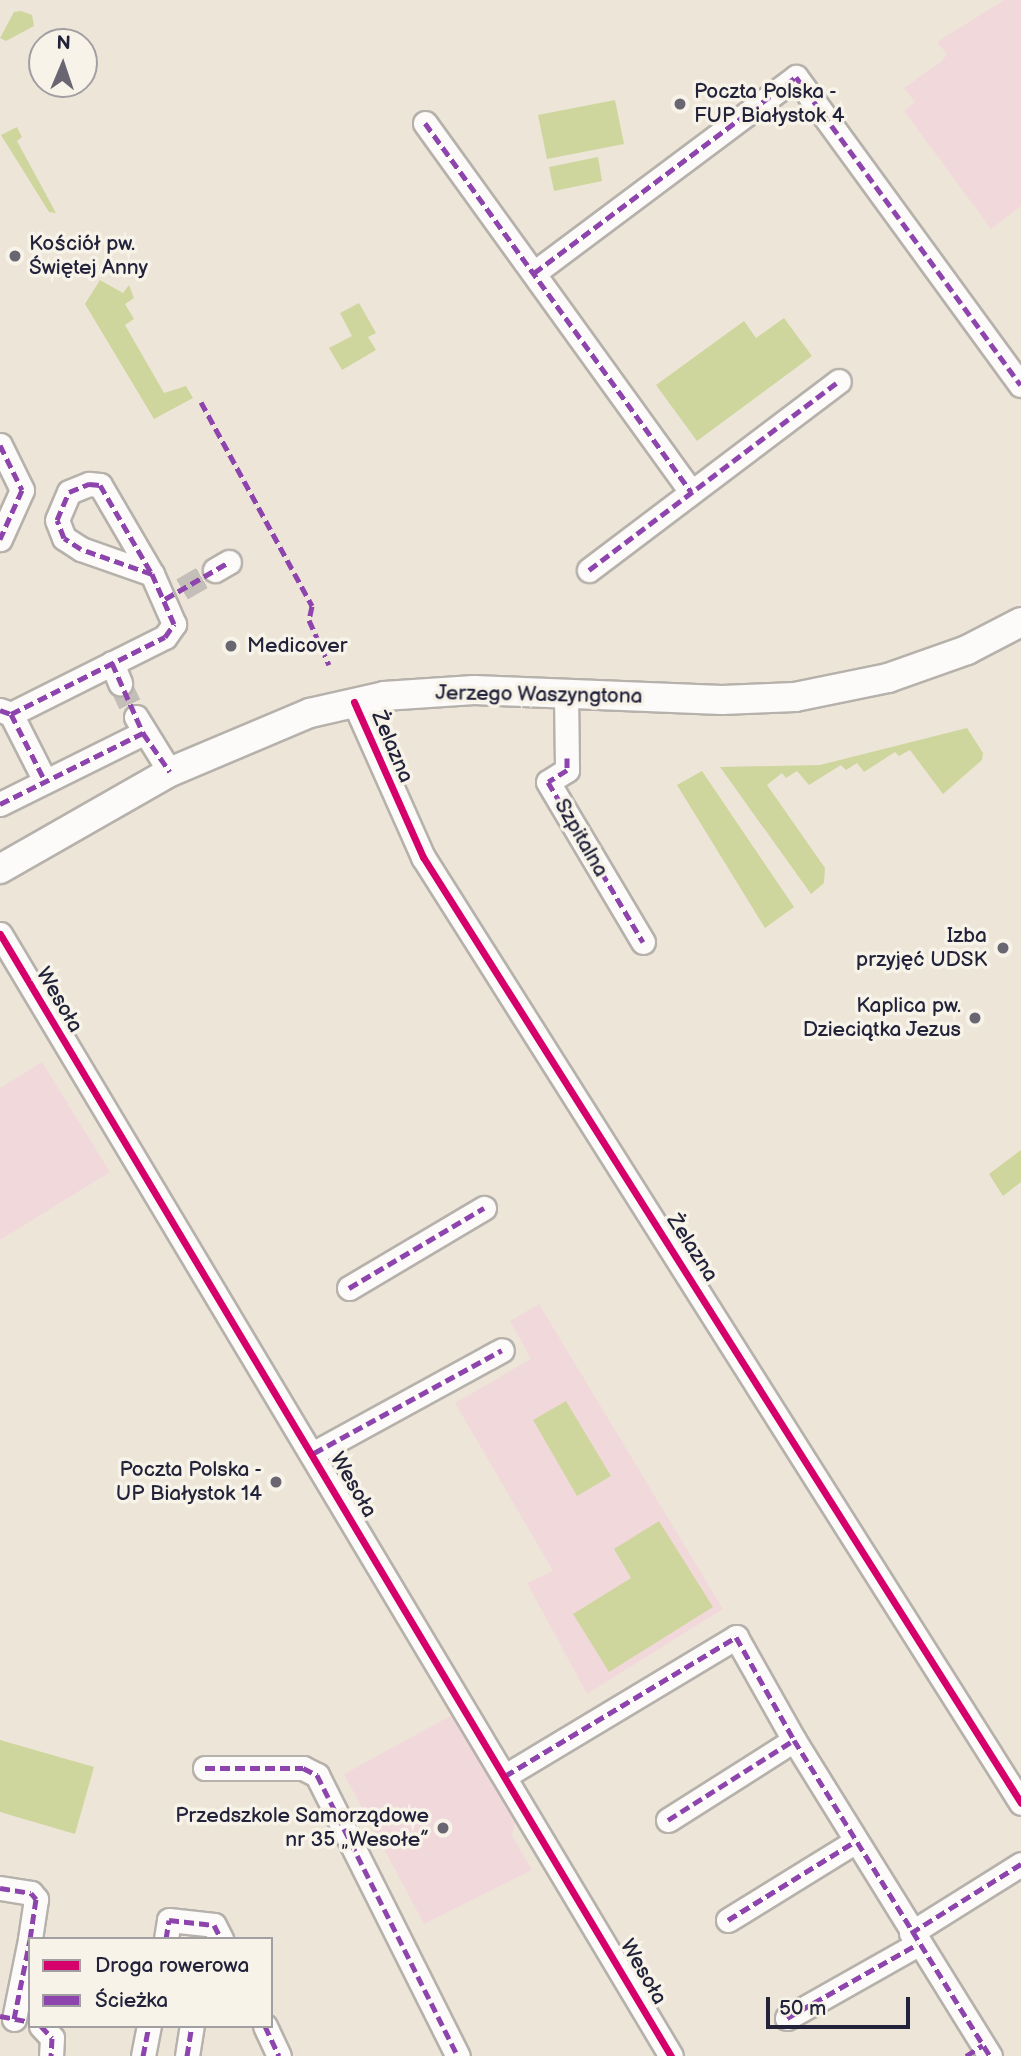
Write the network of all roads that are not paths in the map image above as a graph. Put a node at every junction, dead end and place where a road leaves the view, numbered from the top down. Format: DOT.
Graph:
graph roads {
  1 [pos="425,123"];
  2 [pos="534,273"];
  3 [pos="839,381"];
  4 [pos="1021,385"];
  5 [pos="0,445"];
  6 [pos="691,492"];
  7 [pos="0,538"];
  8 [pos="589,570"];
  9 [pos="152,574"];
  10 [pos="1021,622"];
  11 [pos="566,694"];
  12 [pos="355,702"];
  13 [pos="6,712"];
  14 [pos="170,772"];
  15 [pos="45,781"];
  16 [pos="0,804"];
  17 [pos="0,869"];
  18 [pos="0,934"];
  19 [pos="643,942"];
  20 [pos="484,1208"];
  21 [pos="349,1288"];
  22 [pos="502,1350"];
  23 [pos="314,1453"];
  24 [pos="794,1740"];
  25 [pos="205,1768"];
  26 [pos="505,1776"];
  27 [pos="1021,1803"];
  28 [pos="668,1820"];
  29 [pos="856,1841"];
  30 [pos="1021,1864"];
  31 [pos="0,1888"];
  32 [pos="728,1920"];
  33 [pos="30,1937"];
  34 [pos="166,1937"];
  35 [pos="220,1937"];
  36 [pos="915,1938"];
  37 [pos="28,1949"];
  38 [pos="787,2018"];
  39 [pos="14,2019"];
  40 [pos="43,2028"];
  41 [pos="149,2028"];
  42 [pos="192,2028"];
  43 [pos="266,2028"];
  44 [pos="980,2052"];
  45 [pos="51,2056"];
  46 [pos="144,2056"];
  47 [pos="187,2056"];
  48 [pos="279,2056"];
  49 [pos="458,2056"];
  50 [pos="671,2056"];
  1 -- 2 [label="street"];
  2 -- 4 [label="street"];
  2 -- 6 [label="street"];
  3 -- 6 [label="street"];
  5 -- 7 [label="street"];
  6 -- 8 [label="street"];
  9 -- 9 [label="street"];
  9 -- 13 [label="street"];
  10 -- 11 [label="street, Jerzego Waszyngtona"];
  11 -- 12 [label="street, Jerzego Waszyngtona"];
  11 -- 19 [label="street, Szpitalna"];
  12 -- 14 [label="street, Jerzego Waszyngtona"];
  12 -- 27 [label="street, Żelazna"];
  13 -- 15 [label="street"];
  14 -- 15 [label="street"];
  14 -- 17 [label="street, Jerzego Waszyngtona"];
  15 -- 16 [label="street"];
  18 -- 23 [label="street, Wesoła"];
  20 -- 21 [label="street"];
  22 -- 23 [label="street"];
  23 -- 26 [label="street, Wesoła"];
  24 -- 26 [label="street"];
  24 -- 28 [label="street"];
  24 -- 29 [label="street"];
  25 -- 49 [label="street"];
  26 -- 50 [label="street, Wesoła"];
  29 -- 32 [label="street"];
  29 -- 36 [label="street"];
  30 -- 36 [label="street"];
  31 -- 33 [label="street"];
  34 -- 35 [label="street"];
  36 -- 38 [label="street"];
  36 -- 44 [label="street"];
  37 -- 39 [label="street"];
  40 -- 45 [label="street"];
  41 -- 46 [label="street"];
  42 -- 47 [label="street"];
  43 -- 48 [label="street"];
}
